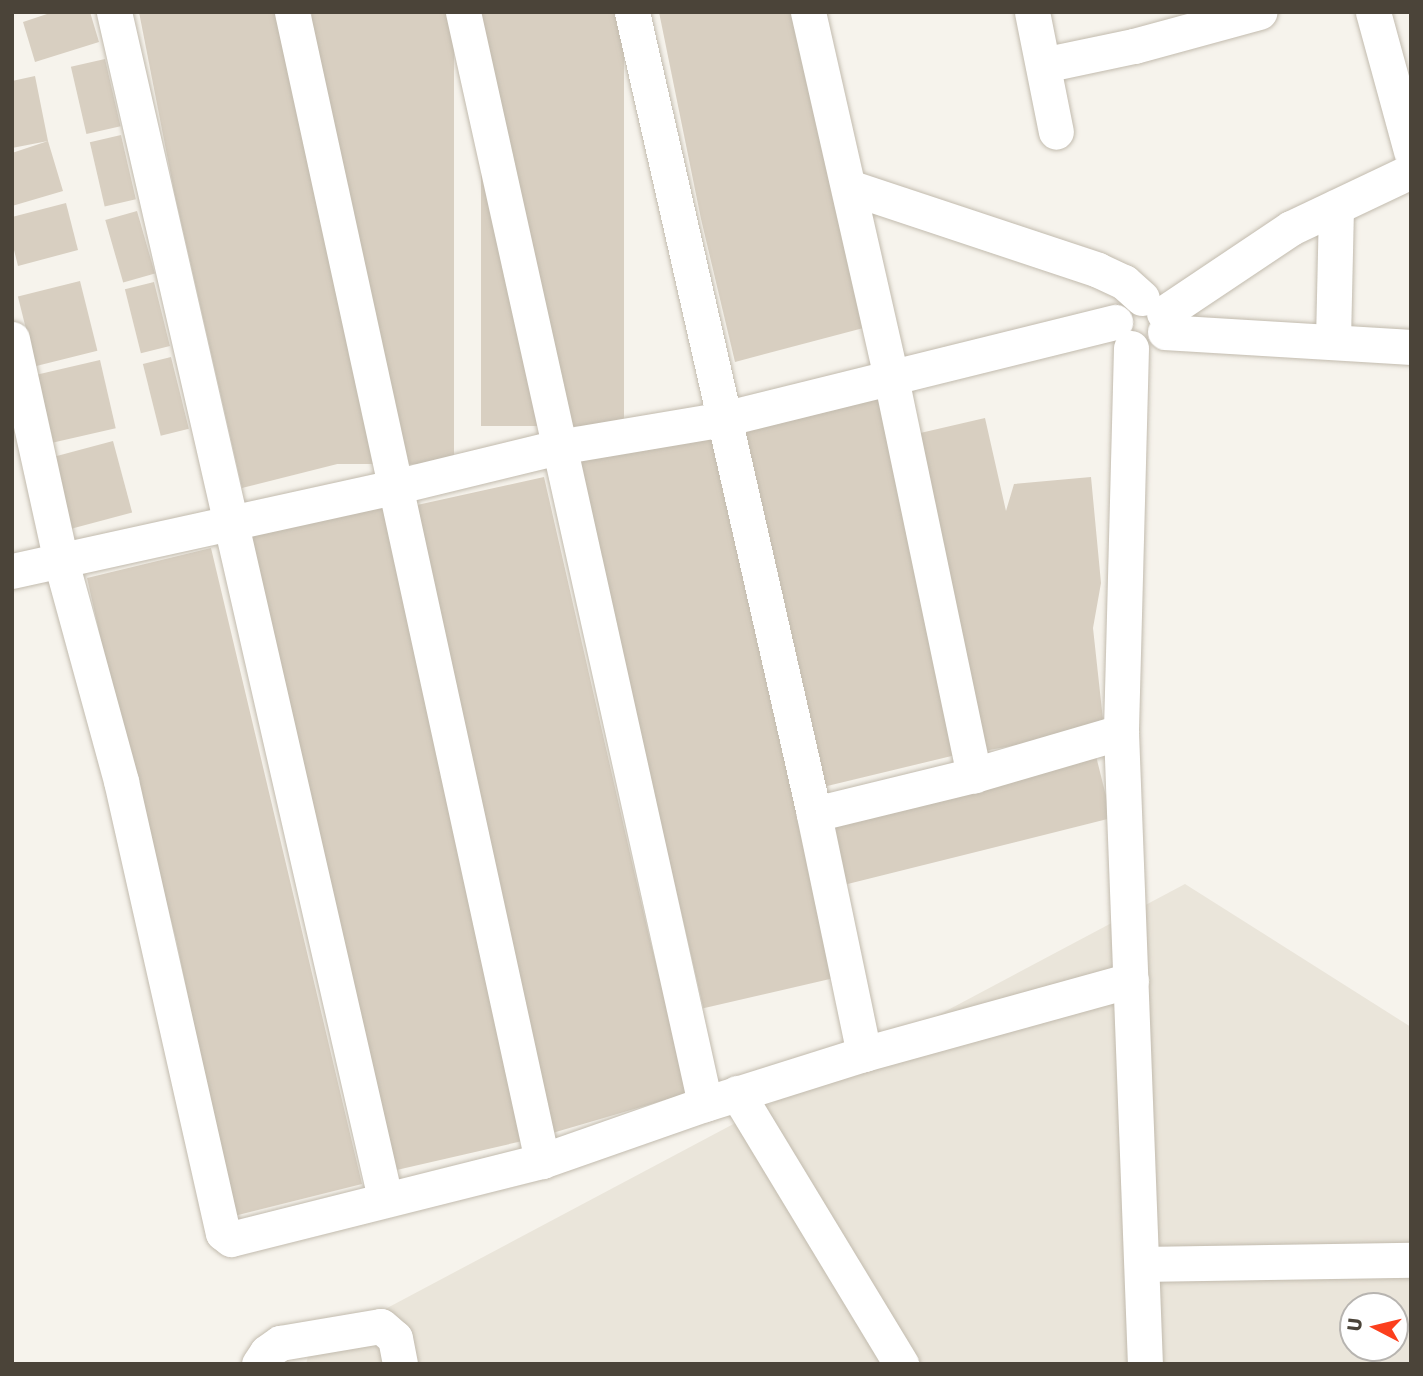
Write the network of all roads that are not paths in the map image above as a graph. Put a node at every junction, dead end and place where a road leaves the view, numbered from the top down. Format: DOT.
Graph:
graph roads {
  1 [pos="114,12"];
  2 [pos="292,12"];
  3 [pos="463,12"];
  4 [pos="632,12"];
  5 [pos="808,12"];
  6 [pos="1032,12"];
  7 [pos="1259,12"];
  8 [pos="1373,12"];
  9 [pos="1043,65"];
  10 [pos="1056,132"];
  11 [pos="1411,151"];
  12 [pos="1411,172"];
  13 [pos="849,187"];
  14 [pos="1336,207"];
  15 [pos="1157,314"];
  16 [pos="1123,335"];
  17 [pos="12,339"];
  18 [pos="1333,340"];
  19 [pos="1411,347"];
  20 [pos="891,379"];
  21 [pos="20,419"];
  22 [pos="723,419"];
  23 [pos="558,447"];
  24 [pos="394,487"];
  25 [pos="231,523"];
  26 [pos="60,558"];
  27 [pos="12,570"];
  28 [pos="1121,732"];
  29 [pos="974,775"];
  30 [pos="814,814"];
  31 [pos="1131,980"];
  32 [pos="864,1054"];
  33 [pos="721,1098"];
  34 [pos="542,1161"];
  35 [pos="385,1198"];
  36 [pos="1411,1260"];
  37 [pos="1142,1264"];
  38 [pos="260,1364"];
  39 [pos="400,1364"];
  40 [pos="901,1364"];
  41 [pos="1144,1364"];
  1 -- 25 [label="street"];
  2 -- 24 [label="street"];
  3 -- 23 [label="street"];
  4 -- 22 [label="street"];
  5 -- 13 [label="street"];
  6 -- 9 [label="street"];
  7 -- 9 [label="street"];
  8 -- 11 [label="street"];
  9 -- 10 [label="street"];
  12 -- 14 [label="street"];
  13 -- 15 [label="street"];
  13 -- 20 [label="street"];
  14 -- 15 [label="street"];
  14 -- 18 [label="street"];
  15 -- 16 [label="street"];
  15 -- 16 [label="street"];
  15 -- 18 [label="street"];
  16 -- 20 [label="street"];
  16 -- 28 [label="street"];
  17 -- 21 [label="street"];
  18 -- 19 [label="street"];
  20 -- 22 [label="street"];
  20 -- 29 [label="street"];
  21 -- 26 [label="street"];
  22 -- 23 [label="street"];
  22 -- 30 [label="street"];
  23 -- 24 [label="street"];
  23 -- 33 [label="street"];
  24 -- 25 [label="street"];
  24 -- 34 [label="street"];
  25 -- 26 [label="street"];
  25 -- 35 [label="street"];
  26 -- 27 [label="street"];
  26 -- 35 [label="street"];
  28 -- 29 [label="street"];
  28 -- 31 [label="street"];
  29 -- 30 [label="street"];
  30 -- 32 [label="street"];
  31 -- 32 [label="street"];
  31 -- 37 [label="street"];
  32 -- 33 [label="street"];
  33 -- 34 [label="street"];
  33 -- 40 [label="street"];
  34 -- 35 [label="street"];
  36 -- 37 [label="street"];
  37 -- 41 [label="street"];
  38 -- 39 [label="street"];
}
